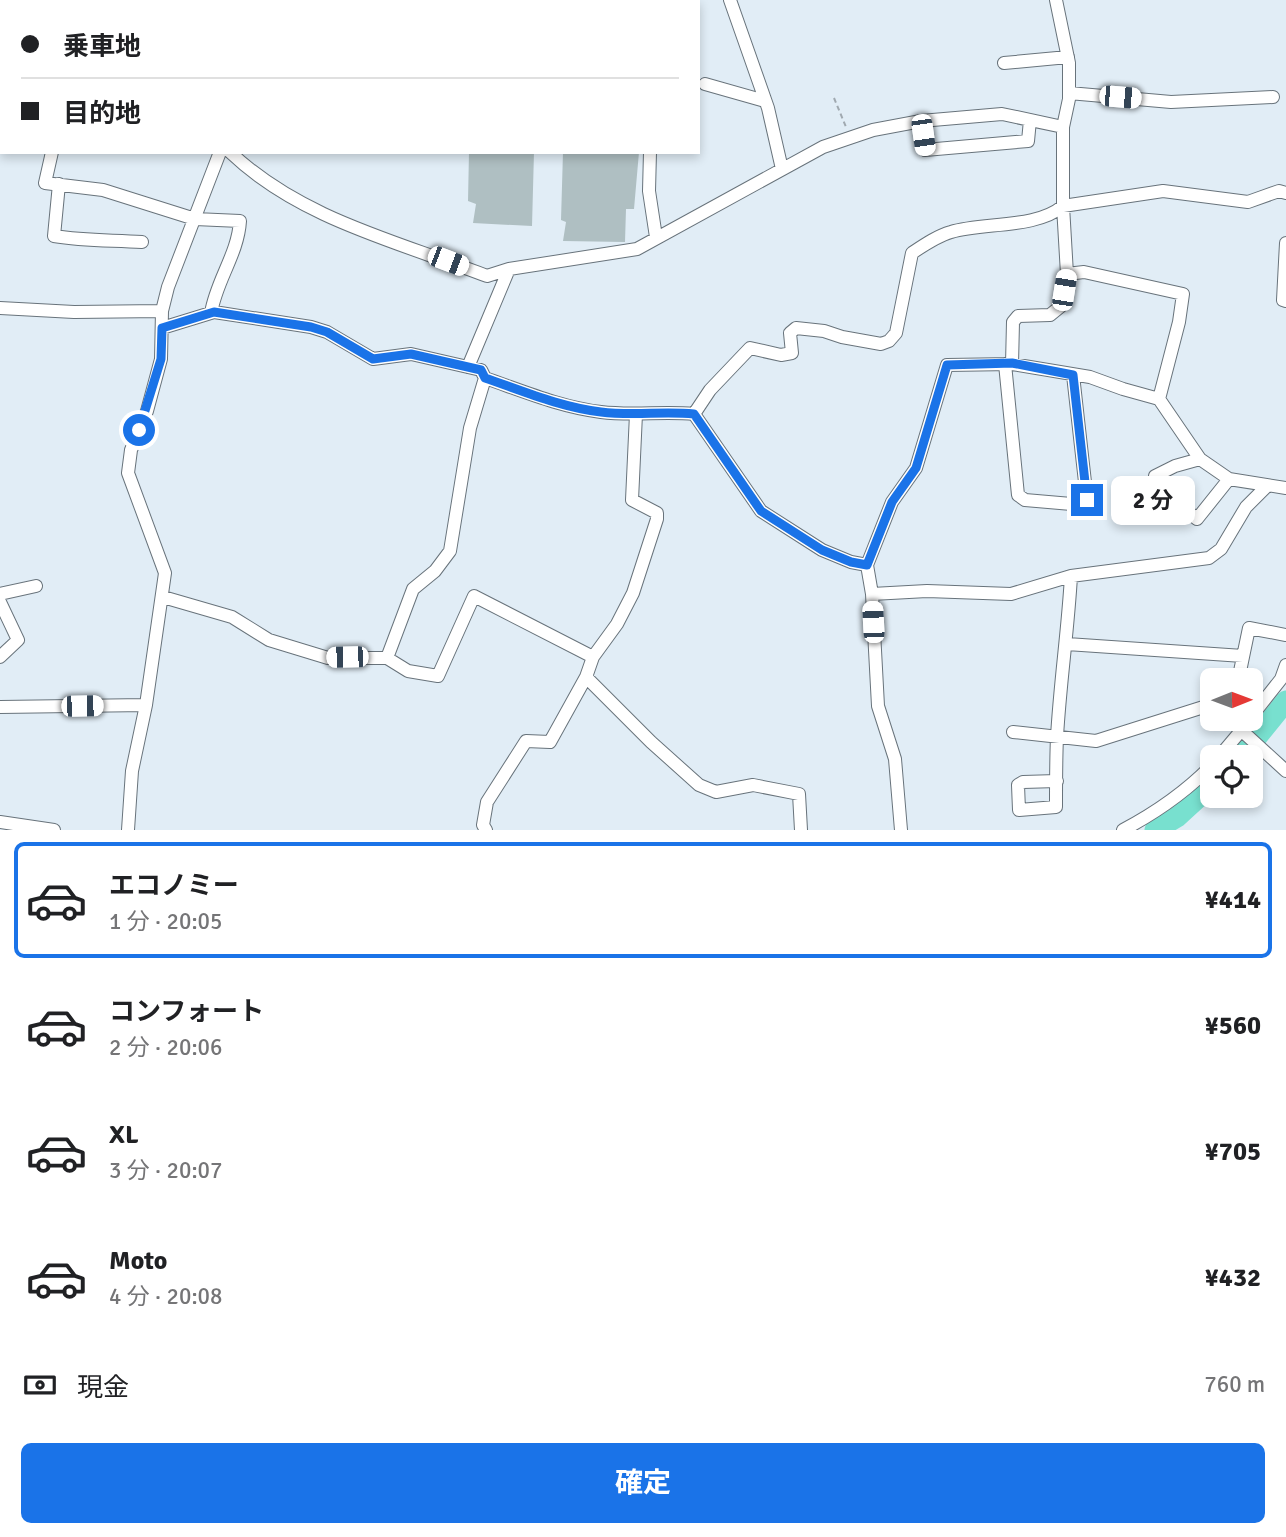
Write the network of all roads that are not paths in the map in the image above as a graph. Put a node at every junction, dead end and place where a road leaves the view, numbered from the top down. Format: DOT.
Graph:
graph roads {
  1 [pos="730,0"];
  2 [pos="1056,0"];
  3 [pos="1068,57"];
  4 [pos="1004,63"];
  5 [pos="705,84"];
  6 [pos="1069,93"];
  7 [pos="1273,97"];
  8 [pos="765,101"];
  9 [pos="1030,120"];
  10 [pos="921,121"];
  11 [pos="1063,127"];
  12 [pos="52,154"];
  13 [pos="219,154"];
  14 [pos="232,154"];
  15 [pos="650,154"];
  16 [pos="782,169"];
  17 [pos="59,184"];
  18 [pos="1286,193"];
  19 [pos="1063,206"];
  20 [pos="195,219"];
  21 [pos="656,237"];
  22 [pos="142,242"];
  23 [pos="1286,243"];
  24 [pos="509,269"];
  25 [pos="1067,274"];
  26 [pos="1286,301"];
  27 [pos="0,308"];
  28 [pos="162,311"];
  29 [pos="211,313"];
  30 [pos="162,328"];
  31 [pos="1009,364"];
  32 [pos="468,367"];
  33 [pos="1073,375"];
  34 [pos="485,378"];
  35 [pos="1159,399"];
  36 [pos="636,414"];
  37 [pos="694,414"];
  38 [pos="1200,459"];
  39 [pos="1229,480"];
  40 [pos="1267,486"];
  41 [pos="1286,488"];
  42 [pos="867,565"];
  43 [pos="1070,576"];
  44 [pos="36,586"];
  45 [pos="0,594"];
  46 [pos="872,594"];
  47 [pos="163,597"];
  48 [pos="0,602"];
  49 [pos="1286,635"];
  50 [pos="1067,644"];
  51 [pos="1243,656"];
  52 [pos="0,657"];
  53 [pos="593,657"];
  54 [pos="387,658"];
  55 [pos="1286,665"];
  56 [pos="1241,668"];
  57 [pos="586,677"];
  58 [pos="1264,700"];
  59 [pos="146,705"];
  60 [pos="0,707"];
  61 [pos="1200,708"];
  62 [pos="1013,732"];
  63 [pos="1253,732"];
  64 [pos="1057,737"];
  65 [pos="1286,771"];
  66 [pos="1200,777"];
  67 [pos="1056,781"];
  68 [pos="0,822"];
  69 [pos="54,830"];
  70 [pos="128,830"];
  71 [pos="486,830"];
  72 [pos="801,830"];
  73 [pos="901,830"];
  74 [pos="1123,830"];
  1 -- 8 [label="street"];
  2 -- 3 [label="street"];
  3 -- 4 [label="street"];
  3 -- 6 [label="street"];
  5 -- 8 [label="street"];
  6 -- 7 [label="street"];
  6 -- 11 [label="street"];
  8 -- 16 [label="street"];
  9 -- 10 [label="street"];
  9 -- 10 [label="street"];
  9 -- 11 [label="street"];
  10 -- 16 [label="street"];
  11 -- 19 [label="street"];
  12 -- 17 [label="street"];
  13 -- 20 [label="street"];
  14 -- 24 [label="street"];
  15 -- 21 [label="street"];
  16 -- 21 [label="street"];
  17 -- 20 [label="street"];
  17 -- 22 [label="street"];
  18 -- 19 [label="street"];
  19 -- 25 [label="street"];
  19 -- 37 [label="street"];
  20 -- 28 [label="street"];
  20 -- 29 [label="street"];
  21 -- 24 [label="street"];
  23 -- 26 [label="street"];
  24 -- 32 [label="street"];
  25 -- 31 [label="street"];
  25 -- 35 [label="street"];
  27 -- 28 [label="street"];
  28 -- 30 [label="street"];
  29 -- 30 [label="street"];
  29 -- 32 [label="street"];
  30 -- 47 [label="street"];
  31 -- 33 [label="street"];
  31 -- 33 [label="street"];
  31 -- 42 [label="street"];
  32 -- 34 [label="street"];
  33 -- 35 [label="street"];
  34 -- 36 [label="street"];
  34 -- 54 [label="street"];
  35 -- 38 [label="street"];
  36 -- 37 [label="street"];
  36 -- 53 [label="street"];
  37 -- 42 [label="street"];
  38 -- 39 [label="street"];
  38 -- 39 [label="street"];
  39 -- 40 [label="street"];
  40 -- 41 [label="street"];
  40 -- 43 [label="street"];
  42 -- 46 [label="street"];
  43 -- 46 [label="street"];
  43 -- 50 [label="street"];
  44 -- 45 [label="street"];
  46 -- 73 [label="street"];
  47 -- 54 [label="street"];
  47 -- 59 [label="street"];
  48 -- 52 [label="street"];
  49 -- 51 [label="street"];
  50 -- 51 [label="street"];
  50 -- 64 [label="street"];
  51 -- 56 [label="street"];
  53 -- 54 [label="street"];
  53 -- 57 [label="street"];
  55 -- 58 [label="street"];
  57 -- 71 [label="street"];
  57 -- 72 [label="street"];
  59 -- 60 [label="street"];
  59 -- 70 [label="street"];
  61 -- 64 [label="street"];
  62 -- 64 [label="street"];
  63 -- 65 [label="street"];
  64 -- 67 [label="street"];
  66 -- 74 [label="street"];
  68 -- 69 [label="street"];
}
